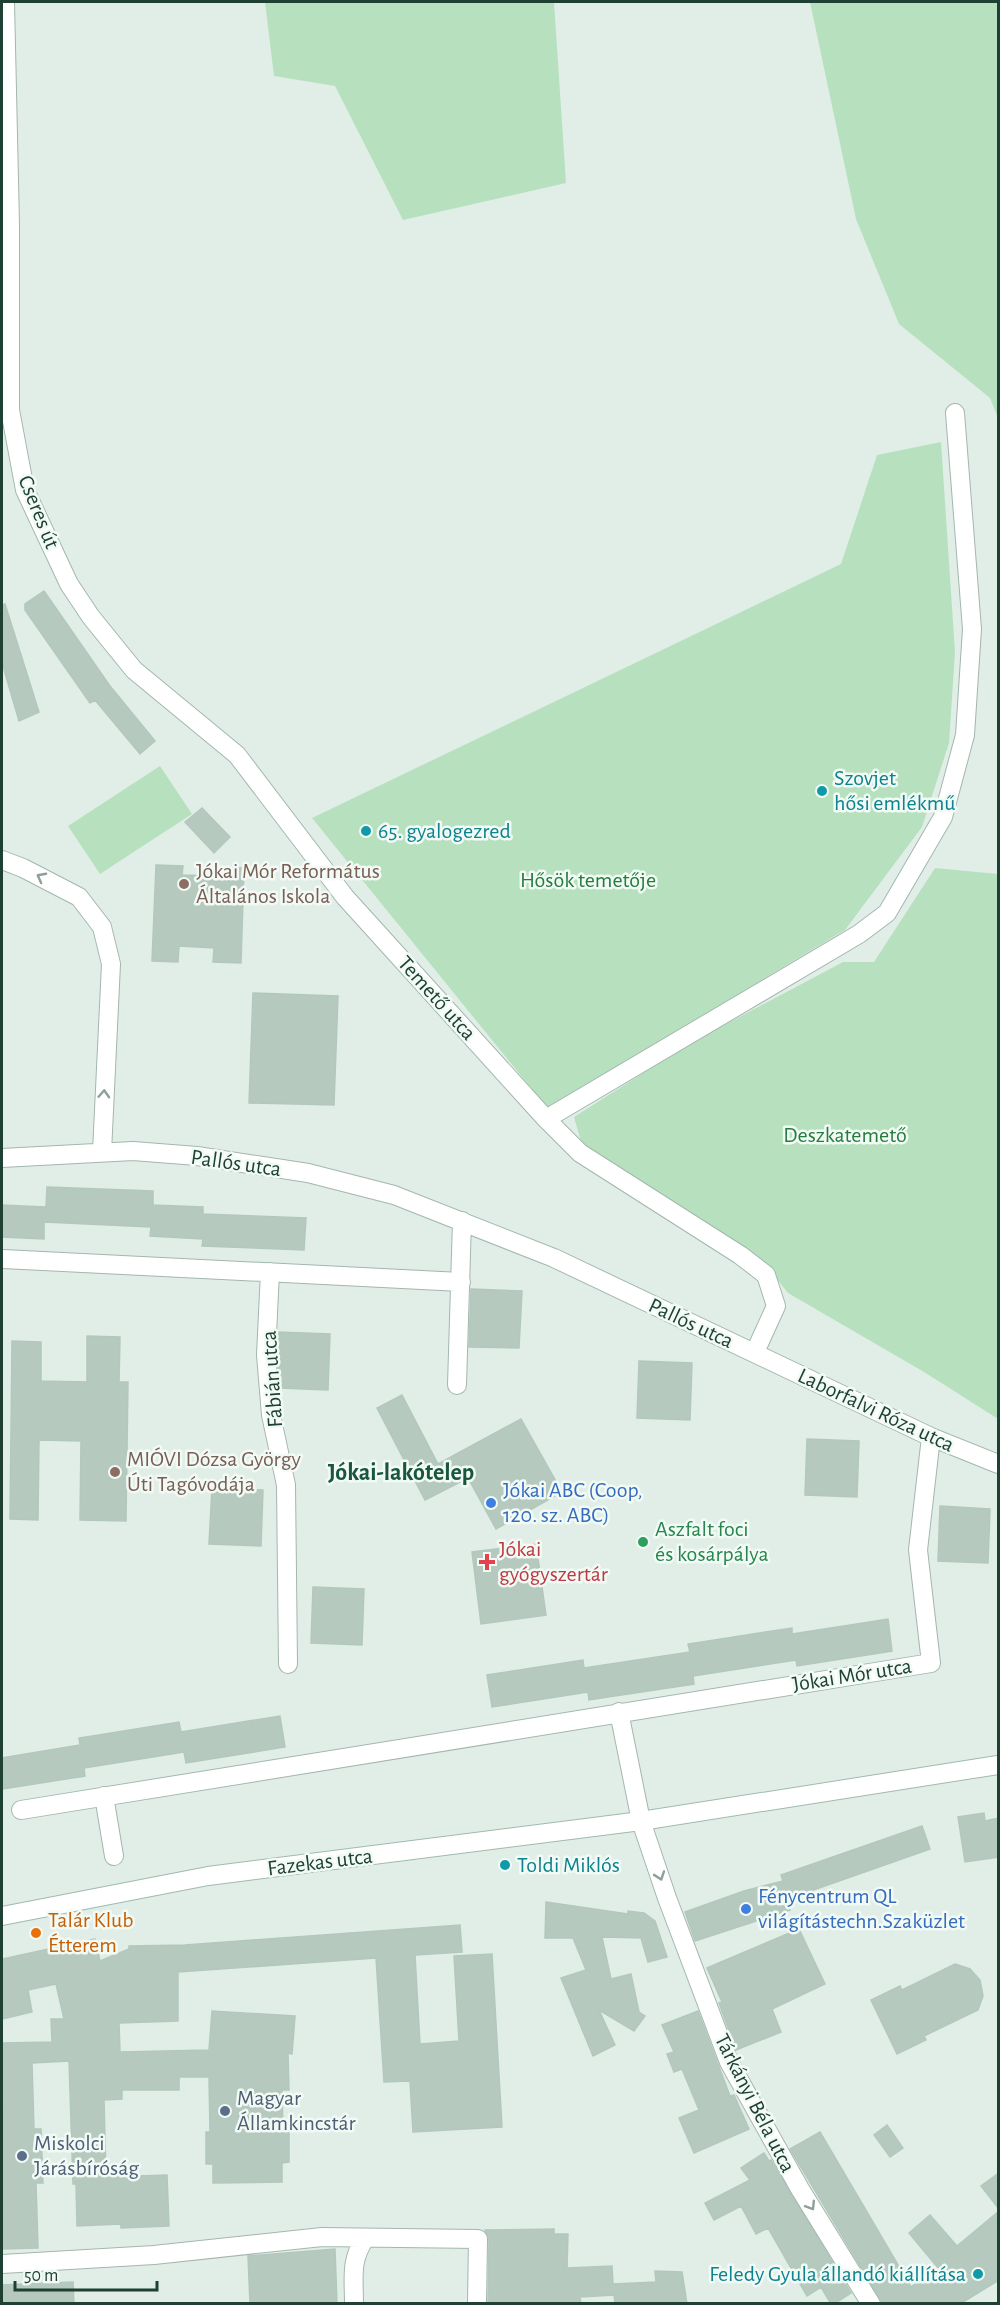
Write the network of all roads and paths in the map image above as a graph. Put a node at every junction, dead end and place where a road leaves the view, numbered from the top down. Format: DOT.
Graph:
graph roads {
  1 [pos="5,2"];
  2 [pos="956,413"];
  3 [pos="91,617"];
  4 [pos="2,860"];
  5 [pos="546,1119"];
  6 [pos="102,1152"];
  7 [pos="2,1158"];
  8 [pos="462,1221"];
  9 [pos="3,1259"];
  10 [pos="270,1272"];
  11 [pos="461,1282"];
  12 [pos="755,1353"];
  13 [pos="457,1385"];
  14 [pos="931,1437"];
  15 [pos="999,1464"];
  16 [pos="288,1664"];
  17 [pos="620,1712"];
  18 [pos="999,1765"];
  19 [pos="104,1796"];
  20 [pos="21,1810"];
  21 [pos="641,1821"];
  22 [pos="114,1856"];
  23 [pos="2,1916"];
  24 [pos="365,2239"];
  25 [pos="2,2264"];
  26 [pos="354,2304"];
  27 [pos="477,2304"];
  28 [pos="871,2304"];
  1 -- 3 [label="street, Cseres út"];
  2 -- 5 [label="street"];
  3 -- 5 [label="street, Temető utca"];
  6 -- 4 [label="street, one-way"];
  5 -- 12 [label="street, Temető utca"];
  6 -- 7 [label="street, Pallós utca"];
  6 -- 8 [label="street, Pallós utca"];
  8 -- 11 [label="street"];
  8 -- 12 [label="street, Pallós utca"];
  9 -- 10 [label="street"];
  10 -- 11 [label="street"];
  10 -- 16 [label="street, Fábián utca"];
  11 -- 13 [label="street"];
  12 -- 14 [label="street, Laborfalvi Róza utca"];
  14 -- 15 [label="street, Laborfalvi Róza utca"];
  14 -- 17 [label="street, Jókai Mór utca"];
  17 -- 19 [label="street"];
  17 -- 21 [label="street, Tárkányi Béla utca"];
  18 -- 21 [label="street"];
  19 -- 20 [label="street"];
  19 -- 22 [label="street"];
  21 -- 23 [label="street, Fazekas utca"];
  21 -- 28 [label="street, Tárkányi Béla utca, one-way"];
  24 -- 25 [label="street"];
  24 -- 26 [label="street"];
  24 -- 27 [label="street"];
}
